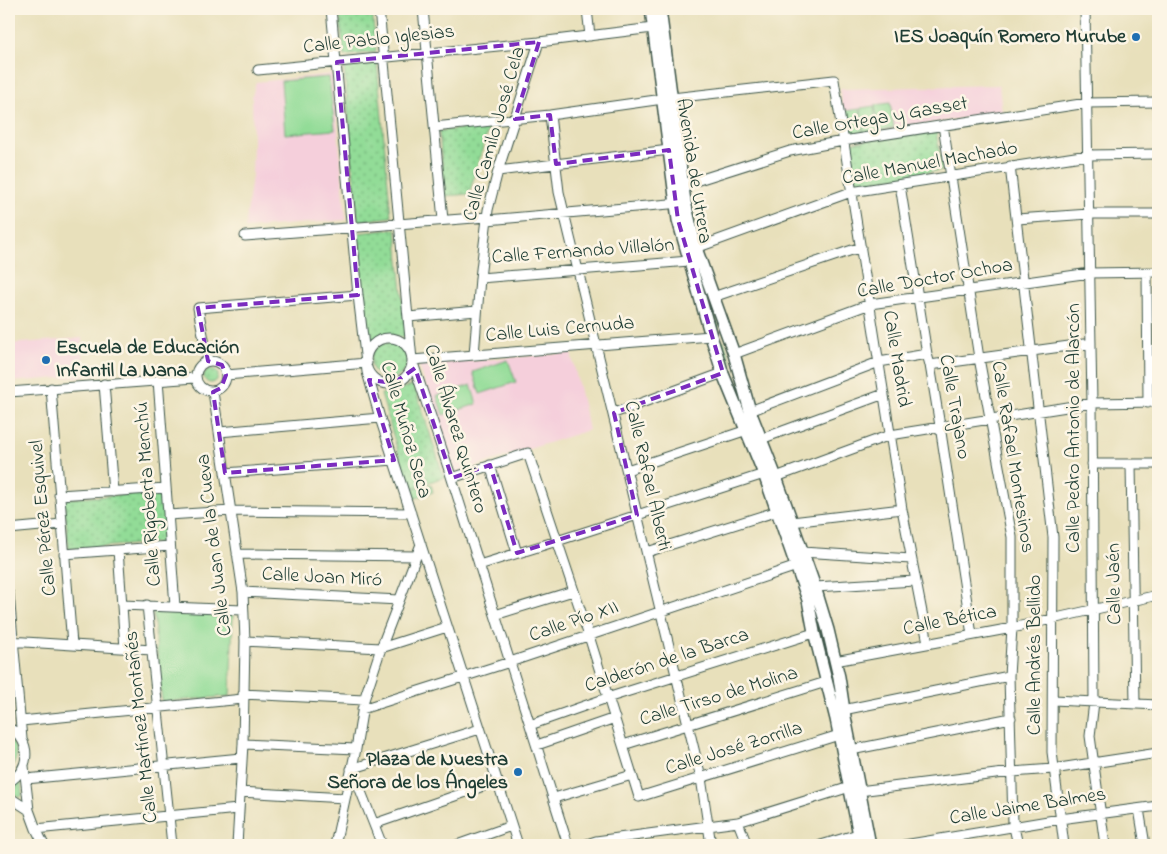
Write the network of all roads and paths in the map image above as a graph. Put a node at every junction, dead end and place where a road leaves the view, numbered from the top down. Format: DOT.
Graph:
graph roads {
  1 [pos="331,9"];
  2 [pos="378,9"];
  3 [pos="423,9"];
  4 [pos="587,9"];
  5 [pos="651,9"];
  6 [pos="660,9"];
  7 [pos="1086,9"];
  8 [pos="654,28"];
  9 [pos="590,36"];
  10 [pos="539,42"];
  11 [pos="428,53"];
  12 [pos="383,58"];
  13 [pos="337,62"];
  14 [pos="258,70"];
  15 [pos="667,98"];
  16 [pos="1087,102"];
  17 [pos="1158,102"];
  18 [pos="550,115"];
  19 [pos="515,119"];
  20 [pos="943,125"];
  21 [pos="434,127"];
  22 [pos="844,142"];
  23 [pos="669,150"];
  24 [pos="1158,154"];
  25 [pos="1088,155"];
  26 [pos="556,164"];
  27 [pos="1010,166"];
  28 [pos="498,171"];
  29 [pos="950,176"];
  30 [pos="682,185"];
  31 [pos="900,185"];
  32 [pos="851,192"];
  33 [pos="681,203"];
  34 [pos="564,214"];
  35 [pos="1089,214"];
  36 [pos="1158,214"];
  37 [pos="487,219"];
  38 [pos="1017,219"];
  39 [pos="443,220"];
  40 [pos="398,223"];
  41 [pos="352,227"];
  42 [pos="245,236"];
  43 [pos="696,248"];
  44 [pos="860,248"];
  45 [pos="689,261"];
  46 [pos="579,271"];
  47 [pos="1148,272"];
  48 [pos="1158,272"];
  49 [pos="1090,273"];
  50 [pos="480,278"];
  51 [pos="1024,282"];
  52 [pos="968,290"];
  53 [pos="358,295"];
  54 [pos="713,297"];
  55 [pos="918,297"];
  56 [pos="870,304"];
  57 [pos="477,311"];
  58 [pos="408,317"];
  59 [pos="724,330"];
  60 [pos="711,336"];
  61 [pos="1091,343"];
  62 [pos="597,345"];
  63 [pos="1032,352"];
  64 [pos="734,354"];
  65 [pos="927,354"];
  66 [pos="474,355"];
  67 [pos="979,358"];
  68 [pos="412,360"];
  69 [pos="208,361"];
  70 [pos="879,362"];
  71 [pos="367,363"];
  72 [pos="930,365"];
  73 [pos="738,372"];
  74 [pos="226,374"];
  75 [pos="723,374"];
  76 [pos="195,378"];
  77 [pos="158,380"];
  78 [pos="104,384"];
  79 [pos="50,388"];
  80 [pos="9,392"];
  81 [pos="213,392"];
  82 [pos="884,394"];
  83 [pos="1148,402"];
  84 [pos="1158,402"];
  85 [pos="1092,403"];
  86 [pos="750,411"];
  87 [pos="1038,412"];
  88 [pos="614,413"];
  89 [pos="380,418"];
  90 [pos="991,418"];
  91 [pos="940,426"];
  92 [pos="747,430"];
  93 [pos="219,432"];
  94 [pos="890,435"];
  95 [pos="761,439"];
  96 [pos="394,460"];
  97 [pos="1092,464"];
  98 [pos="1131,464"];
  99 [pos="1158,464"];
  100 [pos="490,465"];
  101 [pos="627,470"];
  102 [pos="225,473"];
  103 [pos="770,476"];
  104 [pos="452,478"];
  105 [pos="166,488"];
  106 [pos="113,492"];
  107 [pos="59,495"];
  108 [pos="902,509"];
  109 [pos="778,511"];
  110 [pos="231,512"];
  111 [pos="411,513"];
  112 [pos="168,515"];
  113 [pos="637,515"];
  114 [pos="792,522"];
  115 [pos="62,524"];
  116 [pos="9,528"];
  117 [pos="557,541"];
  118 [pos="421,544"];
  119 [pos="170,546"];
  120 [pos="118,550"];
  121 [pos="647,552"];
  122 [pos="802,552"];
  123 [pos="517,553"];
  124 [pos="64,554"];
  125 [pos="237,554"];
  126 [pos="416,556"];
  127 [pos="911,559"];
  128 [pos="479,565"];
  129 [pos="798,566"];
  130 [pos="915,581"];
  131 [pos="815,587"];
  132 [pos="573,591"];
  133 [pos="243,592"];
  134 [pos="9,594"];
  135 [pos="1158,595"];
  136 [pos="399,600"];
  137 [pos="1133,601"];
  138 [pos="122,605"];
  139 [pos="147,605"];
  140 [pos="175,606"];
  141 [pos="243,610"];
  142 [pos="1093,610"];
  143 [pos="660,611"];
  144 [pos="495,615"];
  145 [pos="1052,619"];
  146 [pos="447,627"];
  147 [pos="1012,628"];
  148 [pos="828,630"];
  149 [pos="814,632"];
  150 [pos="972,635"];
  151 [pos="589,636"];
  152 [pos="11,641"];
  153 [pos="245,641"];
  154 [pos="928,643"];
  155 [pos="72,644"];
  156 [pos="125,648"];
  157 [pos="381,648"];
  158 [pos="152,650"];
  159 [pos="835,661"];
  160 [pos="510,662"];
  161 [pos="675,676"];
  162 [pos="1009,676"];
  163 [pos="464,677"];
  164 [pos="839,677"];
  165 [pos="826,682"];
  166 [pos="243,697"];
  167 [pos="607,698"];
  168 [pos="364,700"];
  169 [pos="1053,700"];
  170 [pos="1094,702"];
  171 [pos="1135,704"];
  172 [pos="1158,705"];
  173 [pos="158,708"];
  174 [pos="362,709"];
  175 [pos="844,710"];
  176 [pos="615,718"];
  177 [pos="1011,718"];
  178 [pos="21,721"];
  179 [pos="687,724"];
  180 [pos="530,725"];
  181 [pos="9,728"];
  182 [pos="480,729"];
  183 [pos="839,735"];
  184 [pos="22,739"];
  185 [pos="242,744"];
  186 [pos="537,745"];
  187 [pos="623,745"];
  188 [pos="356,749"];
  189 [pos="851,750"];
  190 [pos="1158,753"];
  191 [pos="241,758"];
  192 [pos="1094,762"];
  193 [pos="24,766"];
  194 [pos="164,766"];
  195 [pos="351,769"];
  196 [pos="1053,769"];
  197 [pos="1012,772"];
  198 [pos="632,775"];
  199 [pos="700,778"];
  200 [pos="26,779"];
  201 [pos="498,781"];
  202 [pos="9,782"];
  203 [pos="854,789"];
  204 [pos="240,792"];
  205 [pos="9,797"];
  206 [pos="344,798"];
  207 [pos="554,798"];
  208 [pos="1158,806"];
  209 [pos="238,809"];
  210 [pos="1139,809"];
  211 [pos="29,810"];
  212 [pos="1100,813"];
  213 [pos="169,816"];
  214 [pos="1060,819"];
  215 [pos="738,822"];
  216 [pos="374,824"];
  217 [pos="511,826"];
  218 [pos="708,826"];
  219 [pos="1014,827"];
  220 [pos="36,829"];
  221 [pos="860,839"];
  222 [pos="923,844"];
  223 [pos="44,845"];
  224 [pos="172,845"];
  225 [pos="237,845"];
  226 [pos="335,845"];
  227 [pos="382,845"];
  228 [pos="457,845"];
  229 [pos="518,845"];
  230 [pos="568,845"];
  231 [pos="584,845"];
  232 [pos="711,845"];
  233 [pos="747,845"];
  234 [pos="821,845"];
  235 [pos="870,845"];
  236 [pos="904,845"];
  237 [pos="1018,845"];
  238 [pos="1064,845"];
  239 [pos="1105,845"];
  240 [pos="1146,845"];
  1 -- 13 [label="street, Calle Muñoz Seca"];
  2 -- 12 [label="street, Calle Álvarez Quintero"];
  3 -- 11 [label="street"];
  4 -- 9 [label="street"];
  5 -- 8 [label="street, Avenida de Utrera"];
  6 -- 15 [label="street, Avenida de Utrera"];
  7 -- 16 [label="street, Calle Pedro Antonio de Alarcón"];
  8 -- 9 [label="street, Calle Pablo Iglesias"];
  8 -- 15 [label="street, Avenida de Utrera"];
  9 -- 10 [label="street, Calle Pablo Iglesias"];
  10 -- 11 [label="street, Calle Pablo Iglesias"];
  10 -- 19 [label="street, Calle Camilo José Cela"];
  11 -- 12 [label="street, Calle Pablo Iglesias"];
  11 -- 21 [label="street"];
  12 -- 13 [label="street, Calle Pablo Iglesias"];
  12 -- 40 [label="street, Calle Álvarez Quintero"];
  13 -- 14 [label="street, Calle Pablo Iglesias"];
  13 -- 41 [label="street, Calle Muñoz Seca"];
  15 -- 18 [label="street"];
  15 -- 22 [label="street, Calle Madrid"];
  15 -- 23 [label="street, Avenida de Utrera"];
  15 -- 30 [label="street, Avenida de Utrera"];
  16 -- 17 [label="street, Calle Ortega y Gasset"];
  16 -- 20 [label="street, Calle Ortega y Gasset"];
  16 -- 25 [label="street, Calle Pedro Antonio de Alarcón"];
  18 -- 19 [label="street"];
  18 -- 26 [label="street, Calle Rafael Alberti"];
  19 -- 21 [label="street"];
  19 -- 28 [label="street, Calle Camilo José Cela"];
  20 -- 22 [label="street, Calle Ortega y Gasset"];
  20 -- 29 [label="street, Calle Rafael Montesinos"];
  21 -- 39 [label="street"];
  22 -- 30 [label="street, Calle Ortega y Gasset"];
  22 -- 32 [label="street, Calle Madrid"];
  23 -- 26 [label="street"];
  23 -- 33 [label="street, Avenida de Utrera"];
  24 -- 25 [label="street, Calle Manuel Machado"];
  25 -- 27 [label="street, Calle Manuel Machado"];
  25 -- 35 [label="street, Calle Pedro Antonio de Alarcón"];
  26 -- 28 [label="street"];
  26 -- 34 [label="street, Calle Rafael Alberti"];
  27 -- 29 [label="street, Calle Manuel Machado"];
  27 -- 38 [label="street, Calle Andrés Bellido"];
  28 -- 37 [label="street, Calle Camilo José Cela"];
  29 -- 31 [label="street, Calle Manuel Machado"];
  29 -- 52 [label="street, Calle Rafael Montesinos"];
  30 -- 33 [label="street, Avenida de Utrera"];
  31 -- 32 [label="street, Calle Manuel Machado"];
  31 -- 55 [label="street, Calle Trajano"];
  32 -- 43 [label="street, Calle Manuel Machado"];
  32 -- 44 [label="street, Calle Madrid"];
  33 -- 34 [label="street"];
  33 -- 43 [label="street, Avenida de Utrera"];
  33 -- 45 [label="street, Avenida de Utrera"];
  34 -- 37 [label="street"];
  34 -- 46 [label="street, Calle Rafael Alberti"];
  35 -- 36 [label="street"];
  35 -- 38 [label="street"];
  35 -- 49 [label="street, Calle Pedro Antonio de Alarcón"];
  37 -- 39 [label="street"];
  37 -- 50 [label="street, Calle Camilo José Cela"];
  38 -- 51 [label="street, Calle Andrés Bellido"];
  39 -- 40 [label="street"];
  40 -- 41 [label="street"];
  40 -- 58 [label="street, Calle Álvarez Quintero"];
  41 -- 42 [label="street"];
  41 -- 53 [label="street, Calle Muñoz Seca"];
  43 -- 54 [label="street, Avenida de Utrera"];
  44 -- 54 [label="street"];
  44 -- 56 [label="street, Calle Madrid"];
  45 -- 46 [label="street, Calle Fernando Villalón"];
  45 -- 60 [label="street, Avenida de Utrera"];
  46 -- 50 [label="street, Calle Fernando Villalón"];
  46 -- 62 [label="street, Calle Rafael Alberti"];
  47 -- 48 [label="street, Calle Doctor Ochoa"];
  47 -- 49 [label="street, Calle Doctor Ochoa"];
  47 -- 83 [label="street"];
  49 -- 51 [label="street, Calle Doctor Ochoa"];
  49 -- 61 [label="street, Calle Pedro Antonio de Alarcón"];
  50 -- 57 [label="street, Calle Camilo José Cela"];
  51 -- 52 [label="street, Calle Doctor Ochoa"];
  51 -- 63 [label="street, Calle Andrés Bellido"];
  52 -- 55 [label="street, Calle Doctor Ochoa"];
  52 -- 67 [label="street, Calle Rafael Montesinos"];
  53 -- 69 [label="street"];
  53 -- 71 [label="street, Calle Muñoz Seca"];
  54 -- 59 [label="street, Avenida de Utrera"];
  55 -- 56 [label="street, Calle Doctor Ochoa"];
  55 -- 65 [label="street, Calle Trajano"];
  56 -- 64 [label="street, Calle Doctor Ochoa"];
  56 -- 70 [label="street, Calle Madrid"];
  57 -- 58 [label="street"];
  57 -- 66 [label="street, Calle Camilo José Cela"];
  58 -- 68 [label="street, Calle Álvarez Quintero"];
  59 -- 60 [label="street"];
  59 -- 64 [label="street, Avenida de Utrera"];
  60 -- 62 [label="street, Calle Luis Cernuda"];
  60 -- 75 [label="street, Avenida de Utrera"];
  61 -- 63 [label="street"];
  61 -- 85 [label="street, Calle Pedro Antonio de Alarcón"];
  62 -- 66 [label="street, Calle Luis Cernuda"];
  62 -- 88 [label="street, Calle Rafael Alberti"];
  63 -- 67 [label="street"];
  63 -- 87 [label="street, Calle Andrés Bellido"];
  64 -- 73 [label="street, Avenida de Utrera"];
  65 -- 70 [label="street"];
  65 -- 72 [label="street, Calle Trajano"];
  66 -- 68 [label="street, Calle Luis Cernuda"];
  67 -- 72 [label="street"];
  67 -- 90 [label="street, Calle Rafael Montesinos"];
  68 -- 71 [label="street"];
  68 -- 71 [label="street"];
  68 -- 104 [label="street, Calle Álvarez Quintero"];
  69 -- 74 [label="street"];
  69 -- 76 [label="street"];
  70 -- 82 [label="street, Calle Madrid"];
  70 -- 86 [label="street"];
  71 -- 74 [label="street"];
  71 -- 89 [label="street, Calle Muñoz Seca"];
  72 -- 91 [label="street, Calle Trajano"];
  73 -- 75 [label="street"];
  73 -- 86 [label="street"];
  74 -- 81 [label="street"];
  75 -- 88 [label="street"];
  75 -- 92 [label="street"];
  76 -- 77 [label="street"];
  76 -- 81 [label="street"];
  77 -- 78 [label="street"];
  77 -- 105 [label="street, Calle Rigoberta Menchú"];
  78 -- 79 [label="street"];
  78 -- 106 [label="street"];
  79 -- 80 [label="street"];
  79 -- 107 [label="street, Calle Pérez Esquivel"];
  81 -- 93 [label="street, Calle Juan de la Cueva"];
  82 -- 94 [label="street, Calle Madrid"];
  82 -- 95 [label="street"];
  83 -- 84 [label="street"];
  83 -- 85 [label="street"];
  85 -- 87 [label="street"];
  85 -- 97 [label="street, Calle Pedro Antonio de Alarcón"];
  86 -- 95 [label="street"];
  87 -- 90 [label="street"];
  87 -- 145 [label="street, Calle Andrés Bellido"];
  88 -- 101 [label="street, Calle Rafael Alberti"];
  89 -- 93 [label="street"];
  89 -- 96 [label="street, Calle Muñoz Seca"];
  90 -- 91 [label="street"];
  90 -- 147 [label="street, Calle Rafael Montesinos"];
  91 -- 94 [label="street"];
  91 -- 150 [label="street, Calle Trajano"];
  92 -- 101 [label="street"];
  92 -- 103 [label="street"];
  93 -- 102 [label="street, Calle Juan de la Cueva"];
  94 -- 103 [label="street"];
  94 -- 108 [label="street, Calle Madrid"];
  95 -- 103 [label="street"];
  96 -- 102 [label="street"];
  96 -- 111 [label="street, Calle Muñoz Seca"];
  97 -- 98 [label="street"];
  97 -- 142 [label="street, Calle Pedro Antonio de Alarcón"];
  98 -- 99 [label="street"];
  98 -- 137 [label="street, Calle Jaén"];
  100 -- 104 [label="street"];
  100 -- 117 [label="street"];
  100 -- 123 [label="street"];
  101 -- 113 [label="street, Calle Rafael Alberti"];
  102 -- 110 [label="street, Calle Juan de la Cueva"];
  103 -- 109 [label="street"];
  103 -- 113 [label="street"];
  103 -- 114 [label="street"];
  104 -- 128 [label="street, Calle Álvarez Quintero"];
  105 -- 106 [label="street"];
  105 -- 112 [label="street, Calle Rigoberta Menchú"];
  106 -- 107 [label="street"];
  107 -- 115 [label="street, Calle Pérez Esquivel"];
  108 -- 114 [label="street"];
  108 -- 127 [label="street, Calle Madrid"];
  109 -- 121 [label="street"];
  109 -- 129 [label="street"];
  110 -- 111 [label="street"];
  110 -- 112 [label="street"];
  110 -- 125 [label="street, Calle Juan de la Cueva"];
  111 -- 118 [label="street, Calle Muñoz Seca"];
  112 -- 119 [label="street, Calle Rigoberta Menchú"];
  113 -- 117 [label="street"];
  113 -- 121 [label="street, Calle Rafael Alberti"];
  114 -- 122 [label="street"];
  115 -- 116 [label="street"];
  115 -- 124 [label="street, Calle Pérez Esquivel"];
  117 -- 123 [label="street"];
  117 -- 132 [label="street"];
  118 -- 126 [label="street"];
  118 -- 146 [label="street, Calle Muñoz Seca"];
  119 -- 120 [label="street"];
  119 -- 140 [label="street, Calle Rigoberta Menchú"];
  120 -- 124 [label="street"];
  120 -- 138 [label="street"];
  121 -- 143 [label="street, Calle Rafael Alberti"];
  122 -- 127 [label="street"];
  122 -- 131 [label="street"];
  123 -- 128 [label="street"];
  124 -- 155 [label="street, Calle Pérez Esquivel"];
  125 -- 126 [label="street"];
  125 -- 133 [label="street, Calle Juan de la Cueva"];
  126 -- 136 [label="street"];
  127 -- 130 [label="street, Calle Madrid"];
  128 -- 144 [label="street, Calle Álvarez Quintero"];
  129 -- 143 [label="street, Calle Pío XII"];
  129 -- 149 [label="street"];
  130 -- 131 [label="street"];
  130 -- 154 [label="street, Calle Madrid"];
  131 -- 148 [label="street"];
  132 -- 144 [label="street"];
  132 -- 151 [label="street"];
  133 -- 136 [label="street, Calle Joan Miró"];
  133 -- 141 [label="street, Calle Juan de la Cueva"];
  134 -- 152 [label="street"];
  135 -- 137 [label="street, Calle Bética"];
  136 -- 157 [label="street"];
  137 -- 142 [label="street, Calle Bética"];
  137 -- 171 [label="street, Calle Jaén"];
  138 -- 139 [label="street"];
  138 -- 156 [label="street"];
  139 -- 140 [label="street"];
  139 -- 158 [label="street, Calle Martínez Montañés"];
  140 -- 141 [label="street"];
  141 -- 153 [label="street, Calle Juan de la Cueva"];
  142 -- 145 [label="street, Calle Bética"];
  142 -- 170 [label="street, Calle Pedro Antonio de Alarcón"];
  143 -- 151 [label="street, Calle Pío XII"];
  143 -- 161 [label="street, Calle Rafael Alberti"];
  144 -- 160 [label="street, Calle Álvarez Quintero"];
  145 -- 147 [label="street, Calle Bética"];
  145 -- 169 [label="street, Calle Andrés Bellido"];
  146 -- 157 [label="street"];
  146 -- 163 [label="street, Calle Muñoz Seca"];
  147 -- 150 [label="street, Calle Bética"];
  147 -- 162 [label="street, Calle Rafael Montesinos"];
  148 -- 149 [label="street"];
  148 -- 159 [label="street"];
  149 -- 161 [label="street, Calderón de la Barca"];
  149 -- 165 [label="street"];
  150 -- 154 [label="street, Calle Bética"];
  151 -- 160 [label="street, Calle Pío XII"];
  151 -- 167 [label="street"];
  152 -- 155 [label="street"];
  152 -- 178 [label="street"];
  153 -- 157 [label="street"];
  153 -- 166 [label="street, Calle Juan de la Cueva"];
  154 -- 159 [label="street, Calle Bética"];
  155 -- 156 [label="street"];
  156 -- 158 [label="street"];
  157 -- 168 [label="street"];
  158 -- 173 [label="street, Calle Martínez Montañés"];
  159 -- 164 [label="street"];
  160 -- 163 [label="street, Calle Pío XII"];
  160 -- 180 [label="street, Calle Álvarez Quintero"];
  161 -- 167 [label="street, Calderón de la Barca"];
  161 -- 179 [label="street, Calle Rafael Alberti"];
  162 -- 175 [label="street"];
  162 -- 177 [label="street, Calle Rafael Montesinos"];
  163 -- 174 [label="street, Calle Pío XII"];
  163 -- 182 [label="street, Calle Muñoz Seca"];
  164 -- 165 [label="street"];
  164 -- 175 [label="street"];
  165 -- 179 [label="street, Calle Tirso de Molina"];
  165 -- 183 [label="street"];
  166 -- 168 [label="street"];
  166 -- 173 [label="street"];
  166 -- 185 [label="street, Calle Juan de la Cueva"];
  167 -- 176 [label="street"];
  167 -- 180 [label="street, Calderón de la Barca"];
  168 -- 174 [label="street"];
  169 -- 170 [label="street"];
  169 -- 196 [label="street, Calle Andrés Bellido"];
  170 -- 171 [label="street"];
  170 -- 192 [label="street, Calle Pedro Antonio de Alarcón"];
  171 -- 172 [label="street"];
  173 -- 178 [label="street"];
  173 -- 194 [label="street, Calle Martínez Montañés"];
  174 -- 188 [label="street"];
  175 -- 189 [label="street"];
  176 -- 186 [label="street"];
  176 -- 187 [label="street"];
  177 -- 189 [label="street"];
  177 -- 197 [label="street, Calle Rafael Montesinos"];
  178 -- 184 [label="street"];
  179 -- 187 [label="street, Calle Tirso de Molina"];
  179 -- 199 [label="street, Calle Rafael Alberti"];
  180 -- 186 [label="street, Calle Álvarez Quintero"];
  181 -- 184 [label="street"];
  182 -- 195 [label="street"];
  182 -- 201 [label="street, Calle Muñoz Seca"];
  183 -- 199 [label="street, Calle José Zorrilla"];
  183 -- 203 [label="street"];
  184 -- 193 [label="street"];
  185 -- 188 [label="street"];
  185 -- 191 [label="street, Calle Juan de la Cueva"];
  186 -- 207 [label="street, Calle Álvarez Quintero"];
  187 -- 198 [label="street"];
  188 -- 195 [label="street"];
  189 -- 203 [label="street"];
  190 -- 192 [label="street"];
  191 -- 194 [label="street"];
  191 -- 204 [label="street, Calle Juan de la Cueva"];
  192 -- 196 [label="street"];
  192 -- 212 [label="street, Calle Pedro Antonio de Alarcón"];
  193 -- 200 [label="street"];
  193 -- 202 [label="street"];
  194 -- 200 [label="street"];
  194 -- 213 [label="street, Calle Martínez Montañés"];
  195 -- 206 [label="street"];
  195 -- 216 [label="street"];
  196 -- 197 [label="street"];
  196 -- 214 [label="street, Calle Andrés Bellido"];
  197 -- 203 [label="street"];
  197 -- 219 [label="street, Calle Rafael Montesinos"];
  198 -- 199 [label="street, Calle José Zorrilla"];
  198 -- 207 [label="street"];
  199 -- 218 [label="street, Calle Rafael Alberti"];
  200 -- 211 [label="street"];
  201 -- 216 [label="street"];
  201 -- 217 [label="street, Calle Muñoz Seca"];
  203 -- 215 [label="street"];
  203 -- 221 [label="street"];
  203 -- 235 [label="street"];
  204 -- 206 [label="street"];
  204 -- 209 [label="street, Calle Juan de la Cueva"];
  205 -- 211 [label="street"];
  206 -- 226 [label="street"];
  207 -- 230 [label="street, Calle Álvarez Quintero"];
  208 -- 210 [label="street, Calle Jaime Balmes"];
  209 -- 213 [label="street"];
  209 -- 225 [label="street, Calle Juan de la Cueva"];
  210 -- 212 [label="street, Calle Jaime Balmes"];
  210 -- 240 [label="street"];
  211 -- 220 [label="street"];
  212 -- 214 [label="street, Calle Jaime Balmes"];
  212 -- 239 [label="street, Calle Pedro Antonio de Alarcón"];
  213 -- 220 [label="street"];
  213 -- 224 [label="street, Calle Martínez Montañés"];
  214 -- 219 [label="street, Calle Jaime Balmes"];
  214 -- 238 [label="street, Calle Andrés Bellido"];
  215 -- 218 [label="street"];
  215 -- 233 [label="street"];
  216 -- 227 [label="street"];
  217 -- 228 [label="street"];
  217 -- 229 [label="street, Calle Muñoz Seca"];
  218 -- 231 [label="street"];
  218 -- 232 [label="street, Calle Rafael Alberti"];
  219 -- 222 [label="street, Calle Jaime Balmes"];
  219 -- 237 [label="street, Calle Rafael Montesinos"];
  220 -- 223 [label="street"];
  221 -- 234 [label="street"];
  222 -- 236 [label="street, Calle Jaime Balmes"];
}
